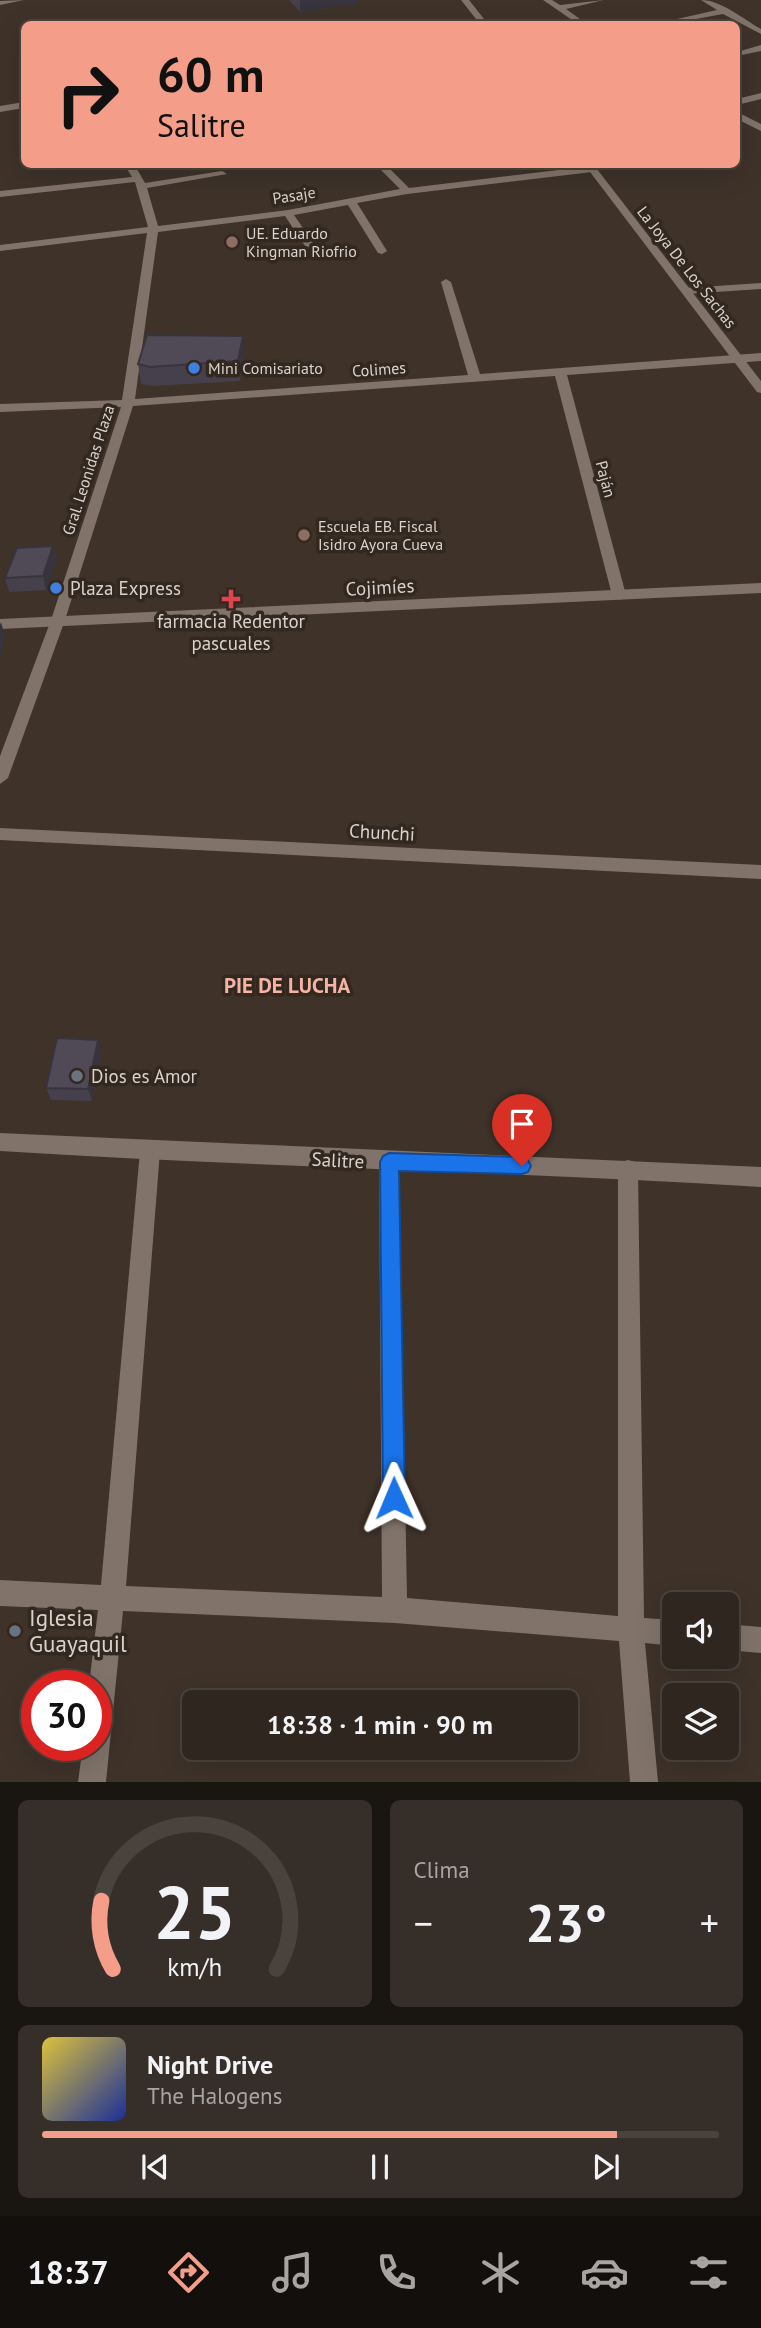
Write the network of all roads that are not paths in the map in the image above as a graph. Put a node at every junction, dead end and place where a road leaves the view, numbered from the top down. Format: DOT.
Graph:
graph roads {
  1 [pos="20,0"];
  2 [pos="465,0"];
  3 [pos="547,0"];
  4 [pos="600,0"];
  5 [pos="705,0"];
  6 [pos="0,3"];
  7 [pos="559,8"];
  8 [pos="724,11"];
  9 [pos="482,21"];
  10 [pos="578,21"];
  11 [pos="674,21"];
  12 [pos="761,32"];
  13 [pos="761,48"];
  14 [pos="740,53"];
  15 [pos="761,96"];
  16 [pos="740,101"];
  17 [pos="21,106"];
  18 [pos="0,109"];
  19 [pos="740,117"];
  20 [pos="761,128"];
  21 [pos="131,168"];
  22 [pos="383,168"];
  23 [pos="582,168"];
  24 [pos="591,168"];
  25 [pos="222,174"];
  26 [pos="139,183"];
  27 [pos="407,191"];
  28 [pos="0,194"];
  29 [pos="350,201"];
  30 [pos="288,213"];
  31 [pos="153,229"];
  32 [pos="309,244"];
  33 [pos="0,248"];
  34 [pos="382,251"];
  35 [pos="446,282"];
  36 [pos="761,286"];
  37 [pos="686,291"];
  38 [pos="761,357"];
  39 [pos="738,359"];
  40 [pos="560,372"];
  41 [pos="475,378"];
  42 [pos="761,388"];
  43 [pos="128,403"];
  44 [pos="0,408"];
  45 [pos="761,588"];
  46 [pos="619,595"];
  47 [pos="58,620"];
  48 [pos="0,624"];
  49 [pos="0,778"];
  50 [pos="0,834"];
  51 [pos="761,872"];
  52 [pos="0,1142"];
  53 [pos="150,1151"];
  54 [pos="389,1162"];
  55 [pos="628,1169"];
  56 [pos="761,1177"];
  57 [pos="0,1593"];
  58 [pos="112,1599"];
  59 [pos="395,1610"];
  60 [pos="631,1629"];
  61 [pos="662,1632"];
  62 [pos="739,1638"];
  63 [pos="761,1640"];
  64 [pos="104,1670"];
  65 [pos="94,1761"];
  66 [pos="92,1782"];
  67 [pos="644,1782"];
  1 -- 6 [label="street"];
  2 -- 9 [label="street"];
  3 -- 7 [label="street"];
  4 -- 7 [label="street"];
  5 -- 8 [label="street"];
  7 -- 10 [label="street"];
  8 -- 11 [label="street"];
  8 -- 12 [label="street"];
  13 -- 14 [label="street"];
  15 -- 16 [label="street"];
  17 -- 18 [label="street"];
  19 -- 20 [label="street"];
  21 -- 26 [label="street, Gral. Leonidas Plaza"];
  22 -- 27 [label="street"];
  23 -- 27 [label="street, Pasaje"];
  24 -- 37 [label="street, La Joya De Los Sachas"];
  25 -- 26 [label="street"];
  26 -- 28 [label="street"];
  26 -- 31 [label="street, Gral. Leonidas Plaza"];
  27 -- 29 [label="street, Pasaje"];
  29 -- 30 [label="street, Pasaje"];
  29 -- 34 [label="street"];
  30 -- 31 [label="street, Pasaje"];
  30 -- 32 [label="street"];
  31 -- 33 [label="street, Pasaje"];
  31 -- 43 [label="street, Gral. Leonidas Plaza"];
  35 -- 41 [label="street"];
  36 -- 37 [label="street"];
  37 -- 39 [label="street, La Joya De Los Sachas"];
  38 -- 39 [label="street, Colimes"];
  39 -- 40 [label="street, Colimes"];
  39 -- 42 [label="street, La Joya De Los Sachas"];
  40 -- 41 [label="street, Colimes"];
  40 -- 46 [label="street, Paján"];
  41 -- 43 [label="street, Colimes"];
  43 -- 44 [label="street, Colimes"];
  43 -- 47 [label="street, Gral. Leonidas Plaza"];
  45 -- 46 [label="street, Cojimíes"];
  46 -- 47 [label="street, Cojimíes"];
  47 -- 48 [label="street, Cojimíes"];
  47 -- 49 [label="street, Gral. Leonidas Plaza"];
  50 -- 51 [label="street, Chunchi"];
  52 -- 53 [label="street, Salitre"];
  53 -- 54 [label="street, Salitre"];
  53 -- 58 [label="street"];
  54 -- 55 [label="street, Salitre"];
  54 -- 59 [label="street"];
  55 -- 56 [label="street, Salitre"];
  55 -- 60 [label="street"];
  57 -- 58 [label="street"];
  58 -- 59 [label="street"];
  58 -- 64 [label="street"];
  59 -- 60 [label="street"];
  60 -- 61 [label="street"];
  60 -- 67 [label="street"];
  62 -- 63 [label="street"];
  65 -- 66 [label="street"];
}
